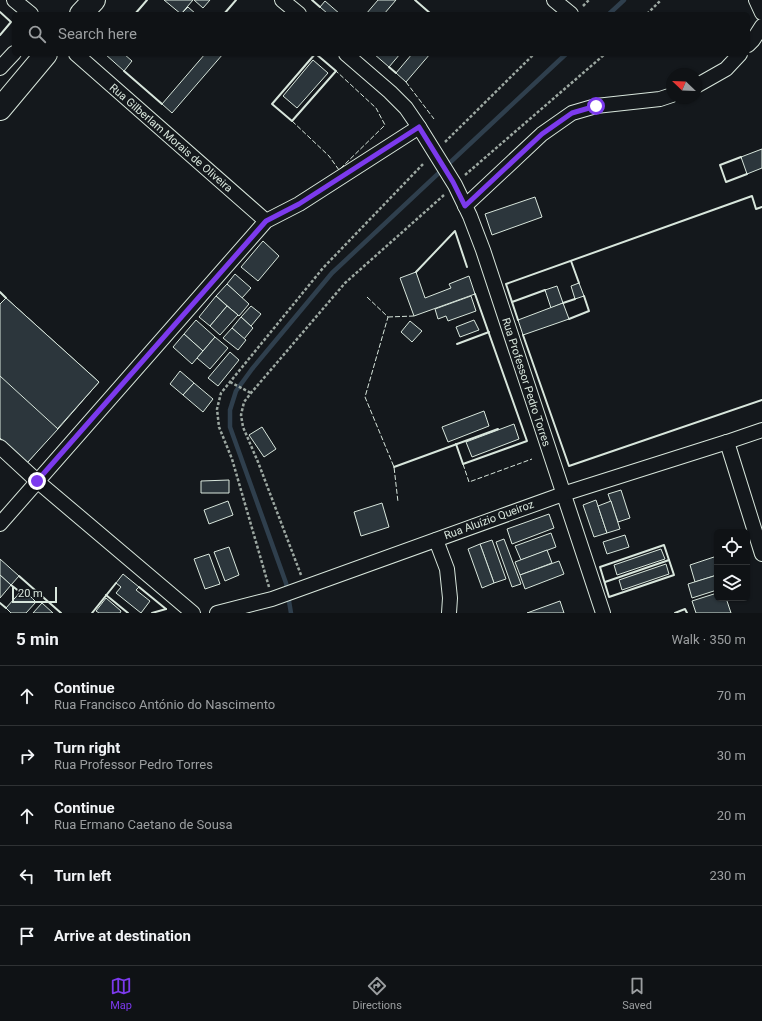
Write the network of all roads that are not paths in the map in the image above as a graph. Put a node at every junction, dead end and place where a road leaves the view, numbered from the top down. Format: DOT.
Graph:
graph roads {
  1 [pos="14,0"];
  2 [pos="94,0"];
  3 [pos="282,0"];
  4 [pos="554,0"];
  5 [pos="756,0"];
  6 [pos="29,12"];
  7 [pos="83,12"];
  8 [pos="297,12"];
  9 [pos="569,12"];
  10 [pos="762,13"];
  11 [pos="762,26"];
  12 [pos="750,42"];
  13 [pos="12,55"];
  14 [pos="44,56"];
  15 [pos="78,56"];
  16 [pos="348,56"];
  17 [pos="738,56"];
  18 [pos="0,68"];
  19 [pos="702,83"];
  20 [pos="666,97"];
  21 [pos="0,109"];
  22 [pos="419,127"];
  23 [pos="465,206"];
  24 [pos="266,221"];
  25 [pos="762,430"];
  26 [pos="727,442"];
  27 [pos="0,447"];
  28 [pos="37,481"];
  29 [pos="563,494"];
  30 [pos="0,524"];
  31 [pos="436,540"];
  32 [pos="762,554"];
  33 [pos="193,613"];
  34 [pos="217,613"];
  35 [pos="448,613"];
  36 [pos="603,613"];
  1 -- 6 [label="street"];
  2 -- 7 [label="main road"];
  3 -- 8 [label="street"];
  4 -- 9 [label="street"];
  5 -- 10 [label="street"];
  11 -- 12 [label="street"];
  13 -- 18 [label="street"];
  14 -- 21 [label="main road"];
  15 -- 24 [label="street, Rua Gilberlam Morais de Oliveira"];
  16 -- 22 [label="street, Rua Professor Pedro Torres"];
  17 -- 19 [label="street"];
  20 -- 23 [label="street"];
  22 -- 23 [label="street, Rua Professor Pedro Torres"];
  22 -- 24 [label="street"];
  23 -- 29 [label="street, Rua Professor Pedro Torres"];
  24 -- 28 [label="street"];
  25 -- 26 [label="street, Rua Aluízio Queiroz"];
  26 -- 29 [label="street, Rua Aluízio Queiroz"];
  26 -- 32 [label="street"];
  27 -- 28 [label="street"];
  28 -- 30 [label="street"];
  28 -- 33 [label="street"];
  29 -- 31 [label="street, Rua Aluízio Queiroz"];
  29 -- 36 [label="street, Rua Professor Pedro Torres"];
  31 -- 34 [label="street, Rua Aluízio Queiroz"];
  31 -- 35 [label="street"];
}
